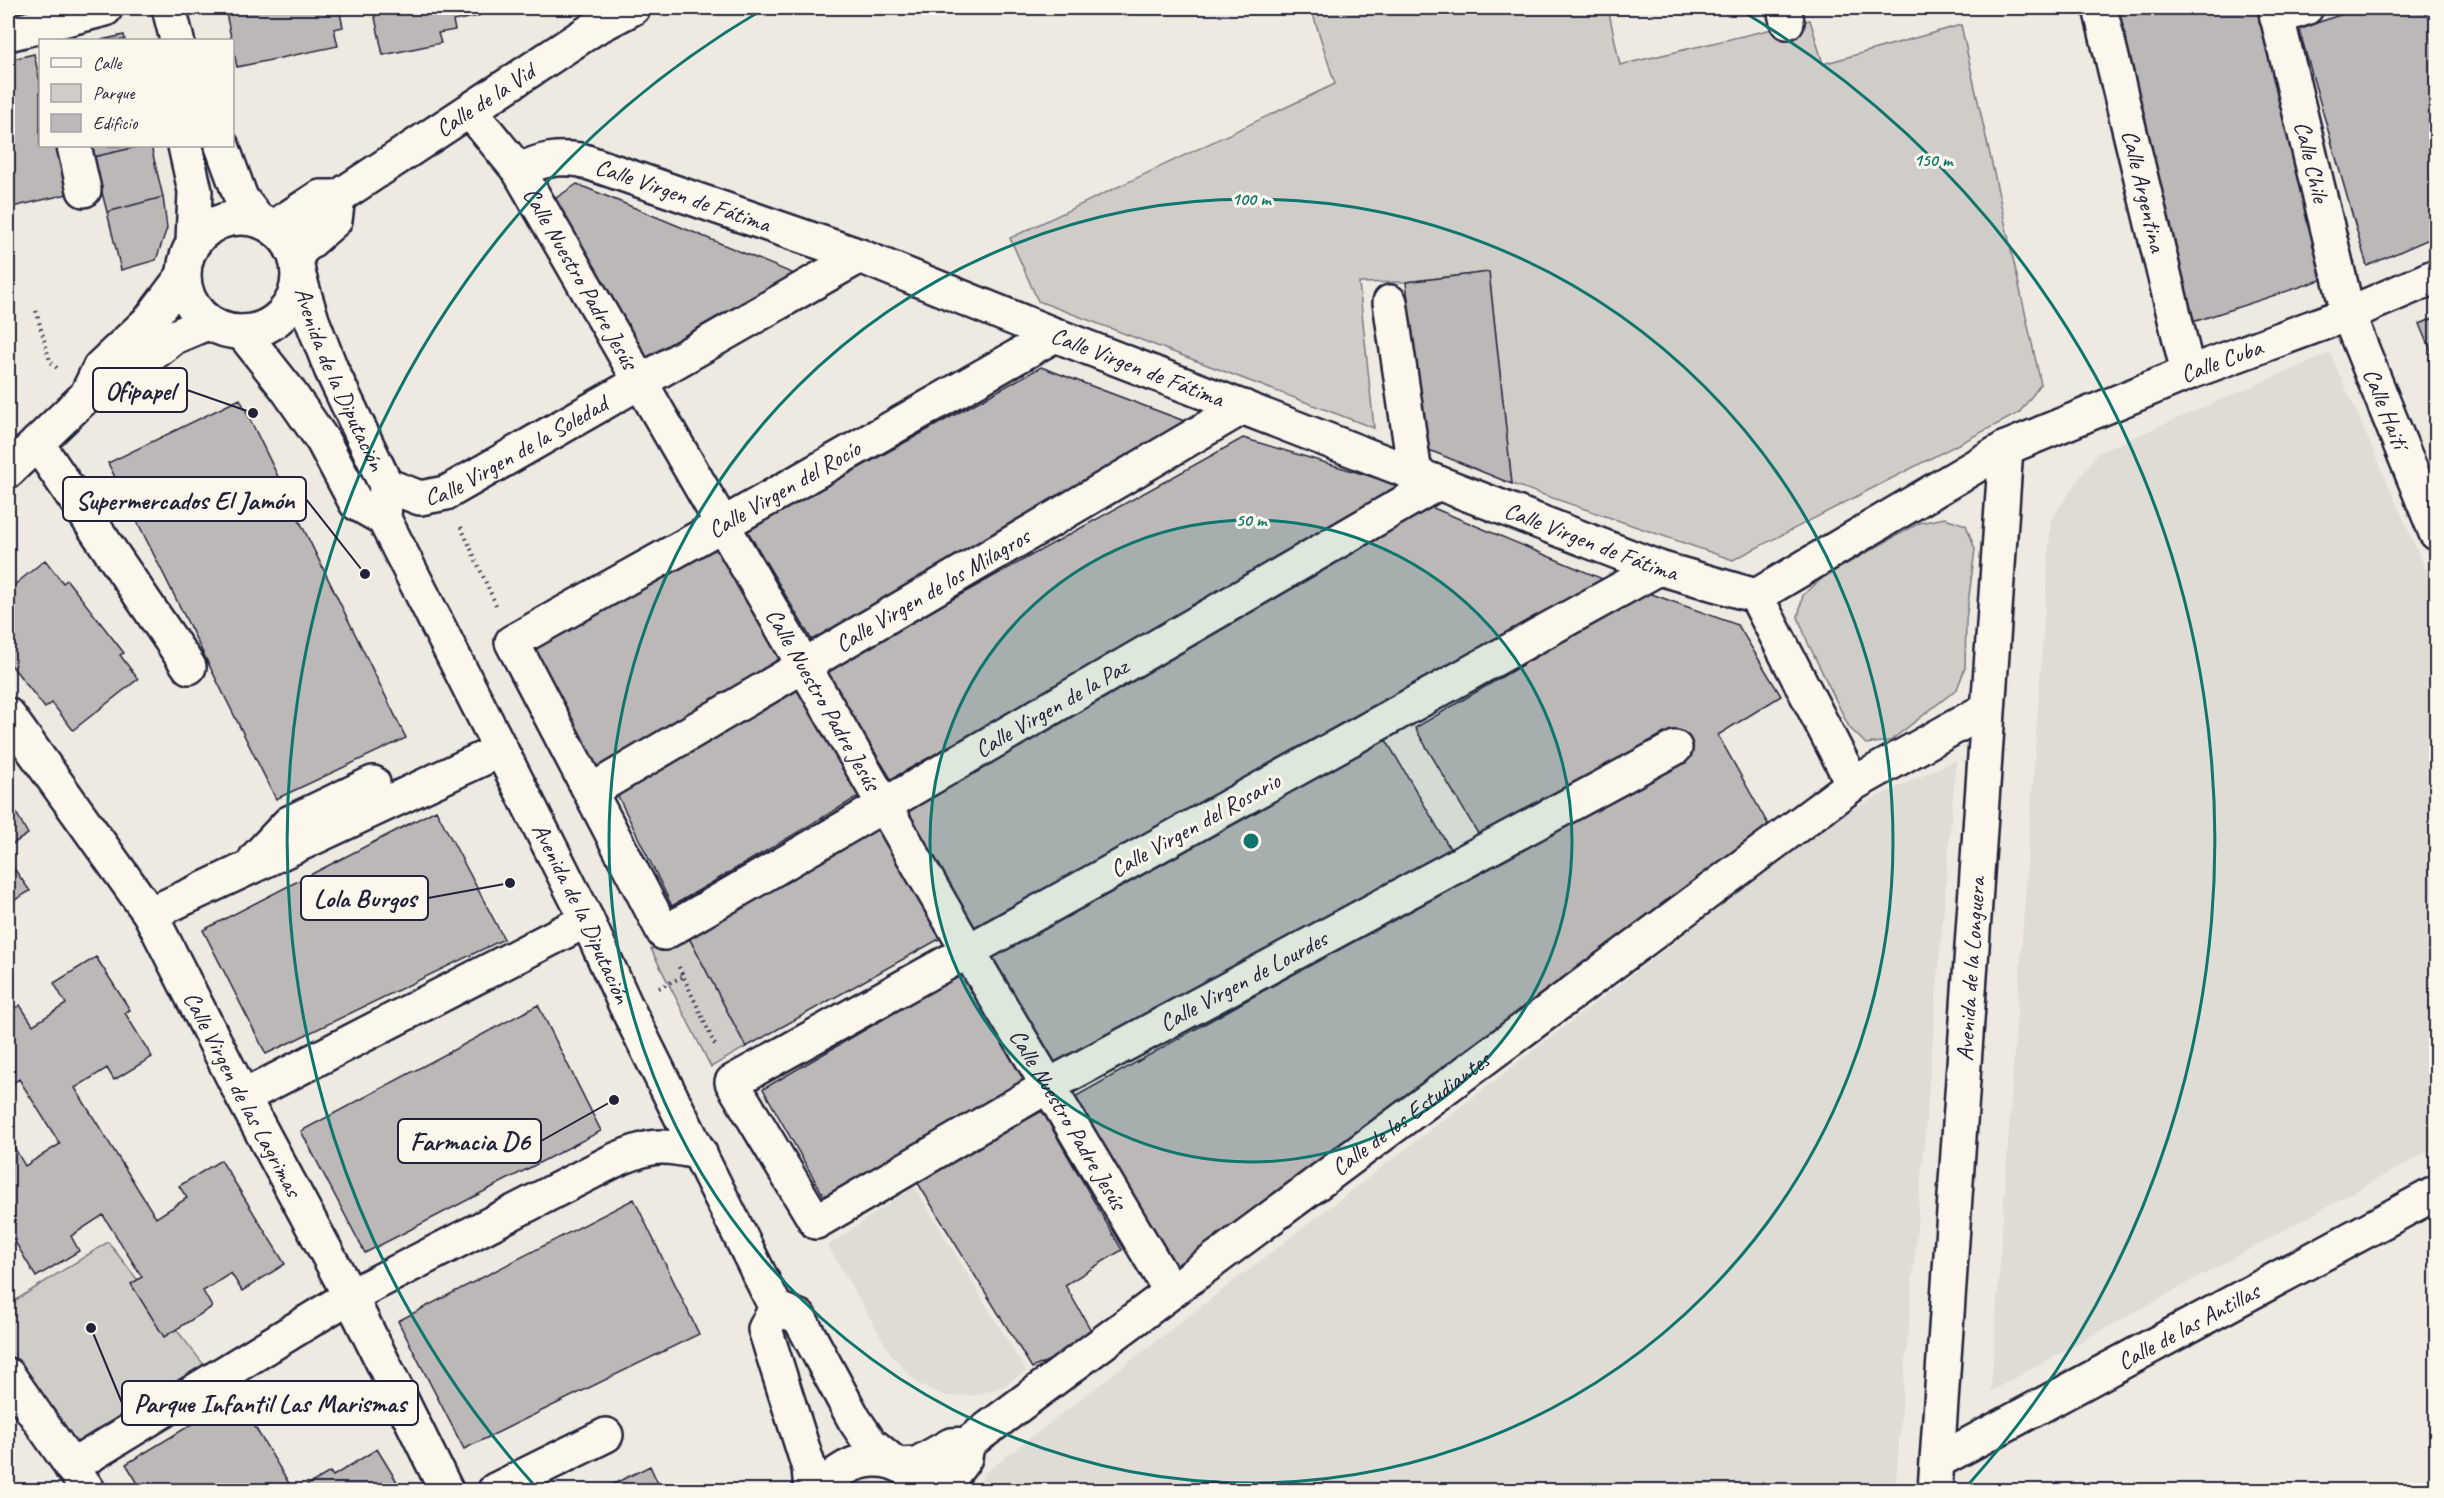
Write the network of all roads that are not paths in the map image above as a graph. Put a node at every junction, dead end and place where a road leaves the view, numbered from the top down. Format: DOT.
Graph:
graph roads {
  1 [pos="169,8"];
  2 [pos="633,8"];
  3 [pos="2100,8"];
  4 [pos="105,9"];
  5 [pos="2286,11"];
  6 [pos="48,32"];
  7 [pos="8,34"];
  8 [pos="177,39"];
  9 [pos="470,111"];
  10 [pos="74,147"];
  11 [pos="185,147"];
  12 [pos="222,147"];
  13 [pos="519,171"];
  14 [pos="84,190"];
  15 [pos="338,197"];
  16 [pos="265,223"];
  17 [pos="193,242"];
  18 [pos="860,256"];
  19 [pos="297,264"];
  20 [pos="183,276"];
  21 [pos="2436,276"];
  22 [pos="1390,303"];
  23 [pos="2348,314"];
  24 [pos="207,322"];
  25 [pos="242,333"];
  26 [pos="1055,335"];
  27 [pos="2188,373"];
  28 [pos="642,380"];
  29 [pos="86,396"];
  30 [pos="1243,408"];
  31 [pos="37,443"];
  32 [pos="2006,448"];
  33 [pos="8,471"];
  34 [pos="1426,478"];
  35 [pos="386,485"];
  36 [pos="384,519"];
  37 [pos="722,525"];
  38 [pos="2436,533"];
  39 [pos="1659,568"];
  40 [pos="1756,596"];
  41 [pos="805,665"];
  42 [pos="189,667"];
  43 [pos="1987,709"];
  44 [pos="8,716"];
  45 [pos="1675,748"];
  46 [pos="501,750"];
  47 [pos="1853,784"];
  48 [pos="591,791"];
  49 [pos="884,805"];
  50 [pos="150,914"];
  51 [pos="588,920"];
  52 [pos="968,951"];
  53 [pos="1048,1086"];
  54 [pos="243,1097"];
  55 [pos="700,1154"];
  56 [pos="2436,1193"];
  57 [pos="816,1222"];
  58 [pos="1171,1292"];
  59 [pos="350,1296"];
  60 [pos="776,1308"];
  61 [pos="8,1375"];
  62 [pos="606,1436"];
  63 [pos="967,1444"];
  64 [pos="896,1464"];
  65 [pos="1937,1476"];
  66 [pos="80,1479"];
  67 [pos="446,1491"];
  68 [pos="495,1491"];
  69 [pos="811,1491"];
  70 [pos="821,1491"];
  71 [pos="927,1491"];
  72 [pos="941,1491"];
  1 -- 8 [label="street"];
  2 -- 9 [label="street, Calle de la Vid"];
  3 -- 27 [label="street, Calle Argentina"];
  4 -- 6 [label="street"];
  5 -- 23 [label="street, Calle Chile"];
  6 -- 7 [label="street"];
  9 -- 13 [label="street, Calle Nuestro Padre Jesús"];
  9 -- 15 [label="street, Calle de la Vid"];
  10 -- 14 [label="street"];
  11 -- 17 [label="street"];
  12 -- 16 [label="street"];
  13 -- 18 [label="street, Calle Virgen de Fátima"];
  13 -- 28 [label="street, Calle Nuestro Padre Jesús"];
  15 -- 16 [label="street, Calle de la Vid"];
  15 -- 19 [label="street"];
  16 -- 17 [label="street"];
  16 -- 19 [label="street"];
  17 -- 20 [label="street"];
  18 -- 26 [label="street, Calle Virgen de Fátima"];
  18 -- 28 [label="street, Calle Virgen de la Soledad"];
  19 -- 25 [label="street"];
  19 -- 35 [label="street, Avenida de la Diputación"];
  20 -- 24 [label="street"];
  20 -- 29 [label="street"];
  21 -- 23 [label="street, Calle Cuba"];
  22 -- 34 [label="street"];
  23 -- 27 [label="street, Calle Cuba"];
  23 -- 38 [label="street, Calle Haití"];
  24 -- 25 [label="street"];
  24 -- 29 [label="street"];
  25 -- 36 [label="street, Avenida de la Diputación"];
  26 -- 30 [label="street, Calle Virgen de Fátima"];
  26 -- 37 [label="street, Calle Virgen del Rocío"];
  27 -- 32 [label="street, Calle Cuba"];
  28 -- 35 [label="street, Calle Virgen de la Soledad"];
  28 -- 37 [label="street, Calle Nuestro Padre Jesús"];
  29 -- 31 [label="street"];
  30 -- 34 [label="street, Calle Virgen de Fátima"];
  30 -- 41 [label="street, Calle Virgen de los Milagros"];
  31 -- 33 [label="street"];
  31 -- 42 [label="street"];
  32 -- 40 [label="street, Calle Cuba"];
  32 -- 43 [label="street, Avenida de la Longuera"];
  34 -- 39 [label="street, Calle Virgen de Fátima"];
  34 -- 49 [label="street, Calle Virgen de la Paz"];
  35 -- 36 [label="street, Avenida de la Diputación"];
  36 -- 46 [label="street, Avenida de la Diputación"];
  37 -- 41 [label="street, Calle Nuestro Padre Jesús"];
  37 -- 48 [label="street, Calle Virgen del Rocío"];
  39 -- 40 [label="street, Calle Virgen de Fátima"];
  39 -- 52 [label="street, Calle Virgen del Rosario"];
  40 -- 47 [label="street"];
  41 -- 48 [label="street, Calle Virgen de los Milagros"];
  41 -- 49 [label="street, Calle Nuestro Padre Jesús"];
  43 -- 47 [label="street, Calle de los Estudiantes"];
  43 -- 65 [label="street, Avenida de la Longuera"];
  44 -- 50 [label="street, Calle Virgen de las Lagrimas"];
  45 -- 53 [label="street, Calle Virgen de Lourdes"];
  46 -- 50 [label="street"];
  46 -- 51 [label="street, Avenida de la Diputación"];
  47 -- 58 [label="street, Calle de los Estudiantes"];
  48 -- 49 [label="street, Calle Virgen de la Paz"];
  49 -- 52 [label="street, Calle Nuestro Padre Jesús"];
  50 -- 54 [label="street, Calle Virgen de las Lagrimas"];
  51 -- 54 [label="street"];
  51 -- 55 [label="street, Avenida de la Diputación"];
  52 -- 53 [label="street, Calle Nuestro Padre Jesús"];
  52 -- 57 [label="street, Calle Virgen del Rosario"];
  53 -- 57 [label="street, Calle Virgen de Lourdes"];
  53 -- 58 [label="street, Calle Nuestro Padre Jesús"];
  54 -- 59 [label="street, Calle Virgen de las Lagrimas"];
  55 -- 59 [label="street"];
  55 -- 60 [label="street, Avenida de la Diputación"];
  56 -- 65 [label="street, Calle de las Antillas"];
  58 -- 63 [label="street, Calle de los Estudiantes"];
  59 -- 66 [label="street"];
  59 -- 67 [label="street, Calle Virgen de las Lagrimas"];
  60 -- 64 [label="street"];
  60 -- 69 [label="street"];
  61 -- 66 [label="street"];
  62 -- 68 [label="street"];
  63 -- 64 [label="street, Calle de los Estudiantes"];
  63 -- 72 [label="street"];
  64 -- 70 [label="street, Calle de los Estudiantes"];
  64 -- 71 [label="street"];
}
